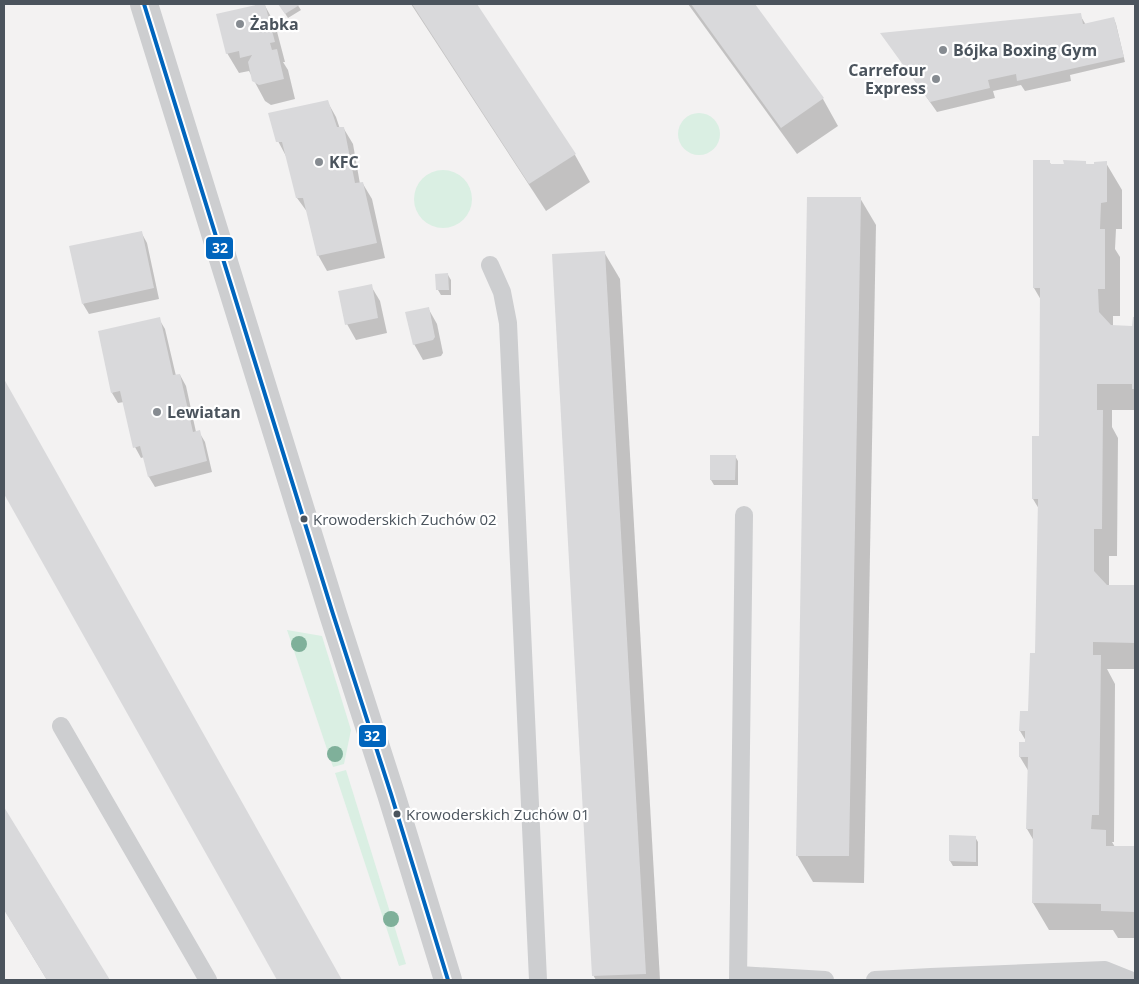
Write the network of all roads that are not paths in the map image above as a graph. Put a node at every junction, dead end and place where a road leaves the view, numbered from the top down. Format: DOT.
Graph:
graph roads {
  1 [pos="144,4"];
  2 [pos="490,265"];
  3 [pos="744,515"];
  4 [pos="61,726"];
  5 [pos="738,977"];
  6 [pos="208,980"];
  7 [pos="448,980"];
  8 [pos="538,980"];
  9 [pos="824,980"];
  10 [pos="875,980"];
  11 [pos="1130,980"];
  1 -- 7 [label="street"];
  2 -- 8 [label="lane"];
  3 -- 5 [label="lane"];
  4 -- 6 [label="lane"];
  5 -- 9 [label="lane"];
  10 -- 11 [label="lane"];
}
